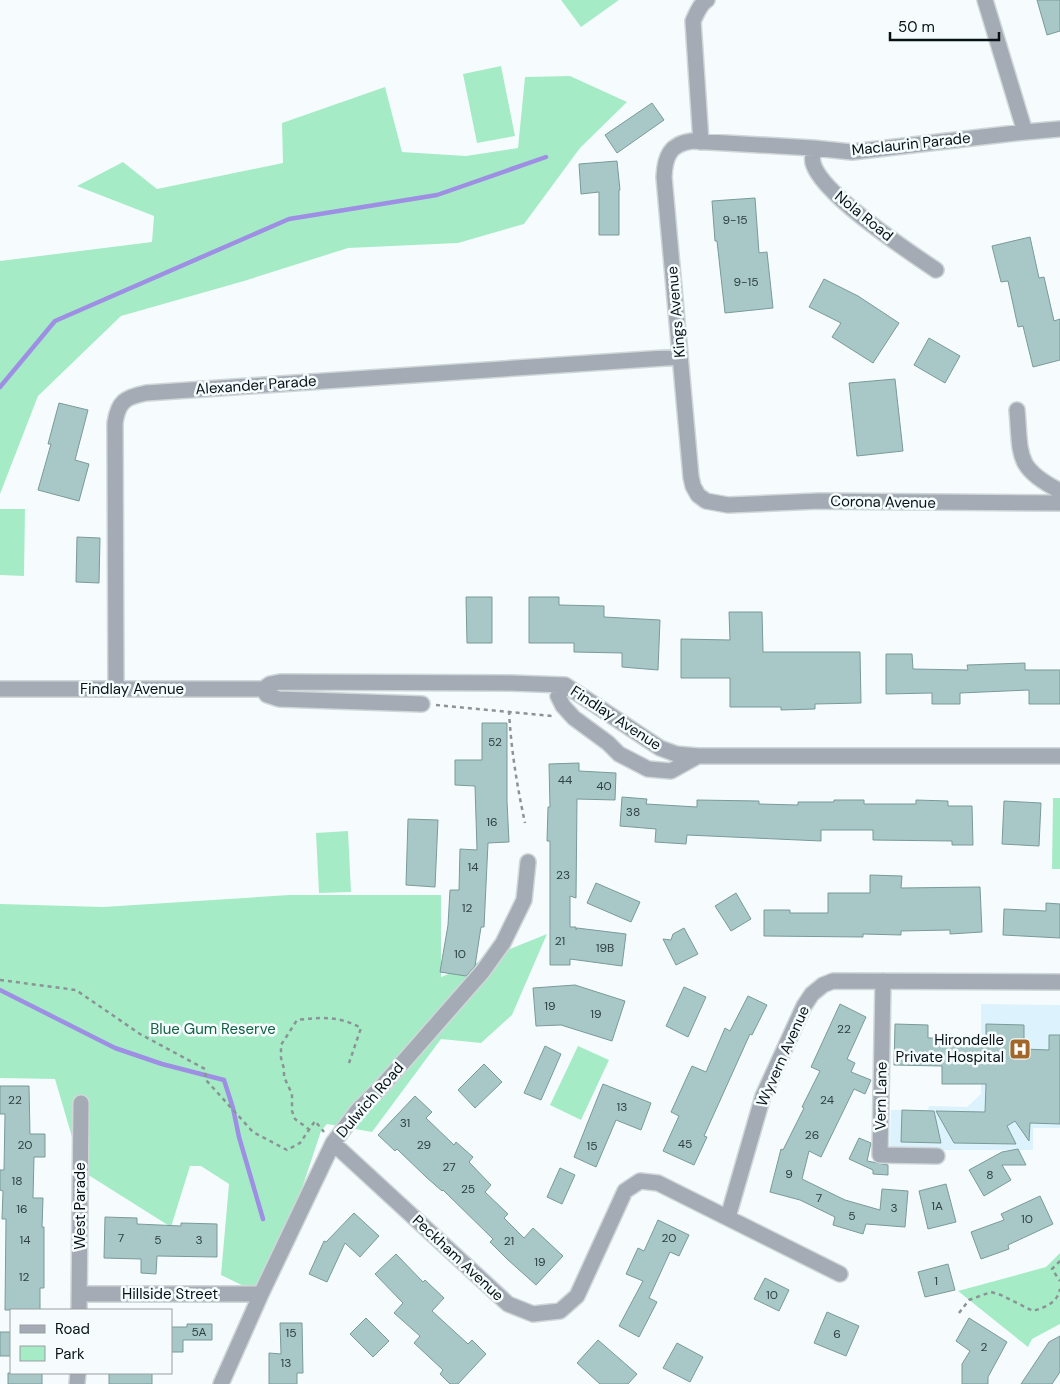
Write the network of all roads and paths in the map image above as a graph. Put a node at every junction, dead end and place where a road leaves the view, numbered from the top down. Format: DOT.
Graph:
graph roads {
  1 [pos="707,0"];
  2 [pos="984,0"];
  3 [pos="1060,129"];
  4 [pos="1024,132"];
  5 [pos="701,142"];
  6 [pos="813,148"];
  7 [pos="936,270"];
  8 [pos="680,357"];
  9 [pos="1017,410"];
  10 [pos="1060,491"];
  11 [pos="706,501"];
  12 [pos="1060,504"];
  13 [pos="565,685"];
  14 [pos="0,689"];
  15 [pos="116,689"];
  16 [pos="263,689"];
  17 [pos="422,704"];
  18 [pos="509,711"];
  19 [pos="574,718"];
  20 [pos="698,756"];
  21 [pos="1060,756"];
  22 [pos="525,823"];
  23 [pos="528,862"];
  24 [pos="0,980"];
  25 [pos="883,980"];
  26 [pos="1060,982"];
  27 [pos="349,1062"];
  28 [pos="81,1102"];
  29 [pos="315,1121"];
  30 [pos="310,1130"];
  31 [pos="333,1143"];
  32 [pos="937,1156"];
  33 [pos="728,1217"];
  34 [pos="1060,1261"];
  35 [pos="840,1274"];
  36 [pos="1060,1281"];
  37 [pos="1060,1289"];
  38 [pos="79,1294"];
  39 [pos="260,1294"];
  40 [pos="79,1309"];
  41 [pos="959,1314"];
  42 [pos="221,1384"];
  1 -- 5 [label="street"];
  2 -- 4 [label="street"];
  3 -- 4 [label="street, Maclaurin Parade"];
  4 -- 6 [label="street, Maclaurin Parade"];
  5 -- 6 [label="street, Maclaurin Parade"];
  5 -- 8 [label="street, Kings Avenue"];
  6 -- 7 [label="street, Nola Road"];
  8 -- 11 [label="street, Kings Avenue"];
  8 -- 15 [label="street, Alexander Parade"];
  9 -- 10 [label="street"];
  11 -- 12 [label="street, Corona Avenue"];
  13 -- 16 [label="street, Findlay Avenue"];
  13 -- 19 [label="street"];
  13 -- 20 [label="street, Findlay Avenue"];
  14 -- 15 [label="street, Findlay Avenue"];
  15 -- 16 [label="street, Findlay Avenue"];
  16 -- 17 [label="street, Findlay Avenue"];
  17 -- 18 [label="path"];
  18 -- 19 [label="path"];
  18 -- 22 [label="path"];
  19 -- 20 [label="street"];
  20 -- 21 [label="street, Findlay Avenue"];
  23 -- 31 [label="street, Dulwich Road"];
  24 -- 30 [label="path"];
  25 -- 26 [label="street, Wyvern Avenue"];
  25 -- 32 [label="street, Vern Lane"];
  25 -- 33 [label="street, Wyvern Avenue"];
  27 -- 30 [label="path"];
  28 -- 38 [label="street, West Parade"];
  29 -- 30 [label="path"];
  31 -- 33 [label="street, Peckham Avenue"];
  31 -- 39 [label="street, Dulwich Road"];
  33 -- 35 [label="street, Peckham Avenue"];
  34 -- 36 [label="path"];
  37 -- 41 [label="path"];
  38 -- 39 [label="street, Hillside Street"];
  38 -- 40 [label="street, West Parade"];
  39 -- 42 [label="street, Dulwich Road"];
}
